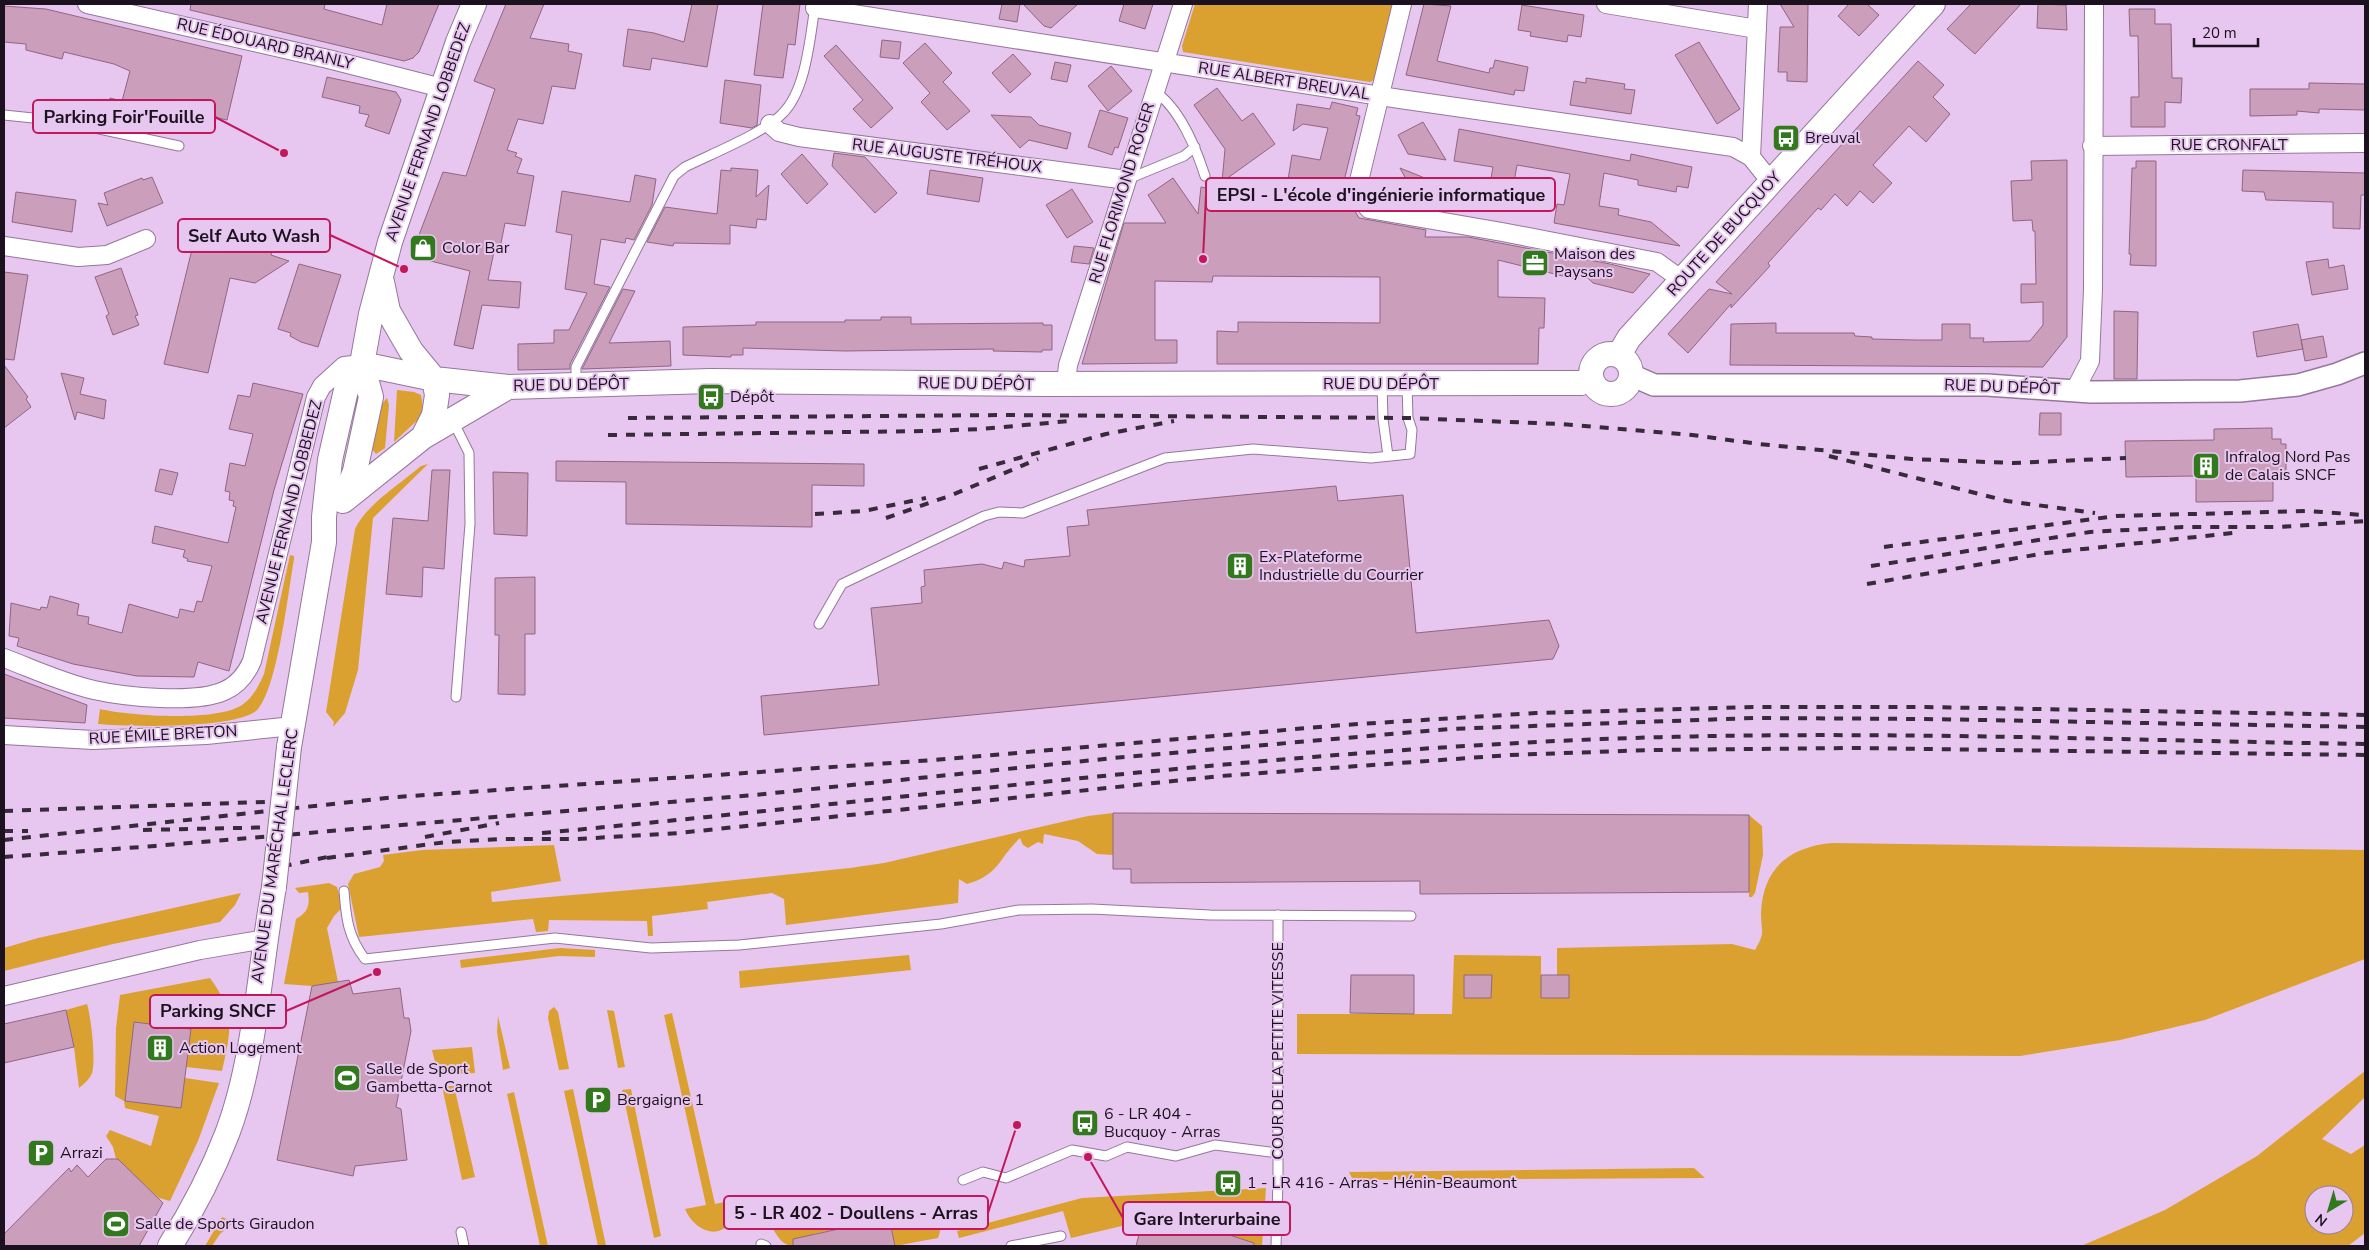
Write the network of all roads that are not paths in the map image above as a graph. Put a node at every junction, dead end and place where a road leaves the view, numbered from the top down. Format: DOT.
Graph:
graph roads {
  1 [pos="87,4"];
  2 [pos="474,4"];
  3 [pos="1182,4"];
  4 [pos="1402,4"];
  5 [pos="1606,4"];
  6 [pos="1758,4"];
  7 [pos="1933,4"];
  8 [pos="2094,4"];
  9 [pos="815,11"];
  10 [pos="1757,29"];
  11 [pos="1163,61"];
  12 [pos="442,88"];
  13 [pos="1154,91"];
  14 [pos="1380,96"];
  15 [pos="4,115"];
  16 [pos="770,124"];
  17 [pos="2365,143"];
  18 [pos="179,146"];
  19 [pos="2092,146"];
  20 [pos="1195,147"];
  21 [pos="1752,157"];
  22 [pos="1205,176"];
  23 [pos="1773,179"];
  24 [pos="1127,180"];
  25 [pos="146,239"];
  26 [pos="4,246"];
  27 [pos="381,277"];
  28 [pos="1682,280"];
  29 [pos="1619,355"];
  30 [pos="2365,363"];
  31 [pos="362,364"];
  32 [pos="1632,375"];
  33 [pos="434,379"];
  34 [pos="1591,379"];
  35 [pos="1382,383"];
  36 [pos="1407,383"];
  37 [pos="1066,384"];
  38 [pos="576,385"];
  39 [pos="508,387"];
  40 [pos="2074,390"];
  41 [pos="453,420"];
  42 [pos="423,437"];
  43 [pos="1388,456"];
  44 [pos="343,501"];
  45 [pos="324,542"];
  46 [pos="819,624"];
  47 [pos="4,658"];
  48 [pos="456,697"];
  49 [pos="4,735"];
  50 [pos="291,736"];
  51 [pos="344,891"];
  52 [pos="1278,915"];
  53 [pos="1411,916"];
  54 [pos="266,940"];
  55 [pos="4,996"];
  56 [pos="1278,1152"];
  57 [pos="963,1180"];
  58 [pos="461,1232"];
  59 [pos="1061,1236"];
  60 [pos="170,1246"];
  61 [pos="464,1246"];
  62 [pos="1011,1246"];
  63 [pos="1276,1246"];
  1 -- 12 [label="street, RUE ÉDOUARD BRANLY"];
  2 -- 12 [label="main road, AVENUE FERNAND LOBBEDEZ"];
  3 -- 11 [label="street, RUE FLORIMOND ROGER"];
  4 -- 14 [label="street"];
  5 -- 10 [label="street"];
  6 -- 10 [label="street"];
  7 -- 23 [label="main road, ROUTE DE BUCQUOY"];
  8 -- 19 [label="street, RUE DU DÉPÔT"];
  9 -- 11 [label="street, RUE ALBERT BREUVAL"];
  9 -- 16 [label="lane"];
  10 -- 21 [label="street"];
  11 -- 13 [label="street, RUE FLORIMOND ROGER"];
  11 -- 14 [label="street, RUE ALBERT BREUVAL"];
  12 -- 27 [label="main road, AVENUE FERNAND LOBBEDEZ"];
  13 -- 20 [label="lane"];
  13 -- 24 [label="street, RUE FLORIMOND ROGER"];
  14 -- 21 [label="street, RUE ALBERT BREUVAL"];
  14 -- 28 [label="street"];
  15 -- 18 [label="lane"];
  16 -- 24 [label="street, RUE AUGUSTE TRÉHOUX"];
  16 -- 38 [label="lane"];
  17 -- 19 [label="street, RUE CRONFALT"];
  19 -- 40 [label="street, RUE DU DÉPÔT"];
  20 -- 22 [label="lane"];
  20 -- 24 [label="lane"];
  21 -- 23 [label="street"];
  23 -- 28 [label="main road, ROUTE DE BUCQUOY"];
  24 -- 37 [label="street, RUE FLORIMOND ROGER"];
  25 -- 26 [label="street"];
  27 -- 31 [label="main road, AVENUE FERNAND LOBBEDEZ"];
  27 -- 33 [label="main road"];
  28 -- 29 [label="main road, ROUTE DE BUCQUOY"];
  29 -- 32 [label="main road"];
  29 -- 34 [label="main road"];
  30 -- 40 [label="street"];
  31 -- 33 [label="main road, RUE DU DÉPÔT"];
  31 -- 44 [label="main road, AVENUE DU MARÉCHAL LECLERC"];
  31 -- 45 [label="main road, AVENUE DU MARÉCHAL LECLERC"];
  31 -- 47 [label="street, AVENUE FERNAND LOBBEDEZ"];
  32 -- 34 [label="main road"];
  32 -- 40 [label="street, RUE DU DÉPÔT"];
  33 -- 39 [label="main road, RUE DU DÉPÔT"];
  33 -- 42 [label="main road"];
  34 -- 36 [label="main road, RUE DU DÉPÔT"];
  35 -- 36 [label="main road, RUE DU DÉPÔT"];
  35 -- 37 [label="main road, RUE DU DÉPÔT"];
  35 -- 43 [label="lane"];
  36 -- 43 [label="lane"];
  37 -- 38 [label="main road, RUE DU DÉPÔT"];
  38 -- 39 [label="main road, RUE DU DÉPÔT"];
  39 -- 41 [label="main road"];
  41 -- 42 [label="main road"];
  41 -- 48 [label="lane"];
  42 -- 44 [label="main road"];
  43 -- 46 [label="lane"];
  44 -- 45 [label="main road, AVENUE DU MARÉCHAL LECLERC"];
  45 -- 50 [label="main road, AVENUE DU MARÉCHAL LECLERC"];
  49 -- 50 [label="street, RUE ÉMILE BRETON"];
  50 -- 54 [label="main road, AVENUE DU MARÉCHAL LECLERC, bridge"];
  51 -- 52 [label="lane"];
  52 -- 53 [label="lane"];
  52 -- 56 [label="lane, COUR DE LA PETITE VITESSE"];
  54 -- 55 [label="street"];
  54 -- 60 [label="main road, AVENUE DU MARÉCHAL LECLERC"];
  56 -- 57 [label="lane"];
  56 -- 63 [label="lane, COUR DE LA PETITE VITESSE"];
  58 -- 61 [label="lane"];
  59 -- 62 [label="lane"];
}
